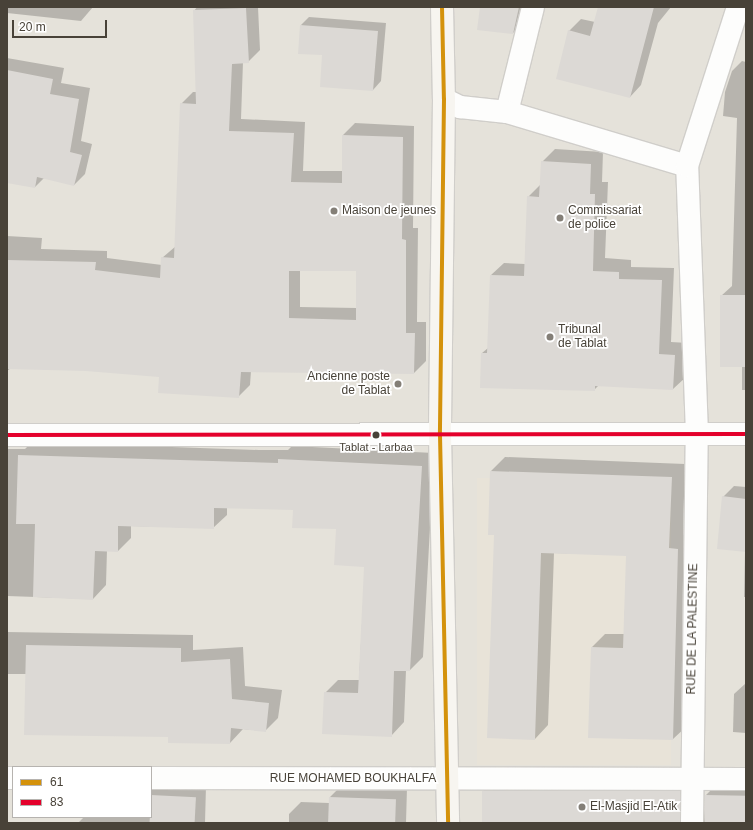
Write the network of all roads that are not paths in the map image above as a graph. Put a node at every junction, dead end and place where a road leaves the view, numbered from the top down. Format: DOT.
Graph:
graph roads {
  1 [pos="442,7"];
  2 [pos="533,7"];
  3 [pos="738,7"];
  4 [pos="444,99"];
  5 [pos="506,112"];
  6 [pos="687,166"];
  7 [pos="697,434"];
  8 [pos="746,434"];
  9 [pos="7,435"];
  10 [pos="440,435"];
  11 [pos="152,778"];
  12 [pos="448,779"];
  13 [pos="691,779"];
  14 [pos="746,779"];
  15 [pos="448,823"];
  16 [pos="692,823"];
  1 -- 4 [label="main road"];
  2 -- 5 [label="street"];
  3 -- 6 [label="street, RUE DE LA PALESTINE"];
  4 -- 5 [label="street"];
  4 -- 10 [label="main road"];
  5 -- 6 [label="street"];
  6 -- 7 [label="street, RUE DE LA PALESTINE"];
  7 -- 8 [label="street"];
  7 -- 10 [label="street"];
  7 -- 13 [label="street, RUE DE LA PALESTINE"];
  9 -- 10 [label="street"];
  10 -- 12 [label="main road"];
  11 -- 12 [label="street, RUE MOHAMED BOUKHALFA"];
  12 -- 13 [label="street, RUE MOHAMED BOUKHALFA"];
  12 -- 15 [label="main road"];
  13 -- 14 [label="street, RUE MOHAMED BOUKHALFA"];
  13 -- 16 [label="street, RUE DE LA PALESTINE"];
}
